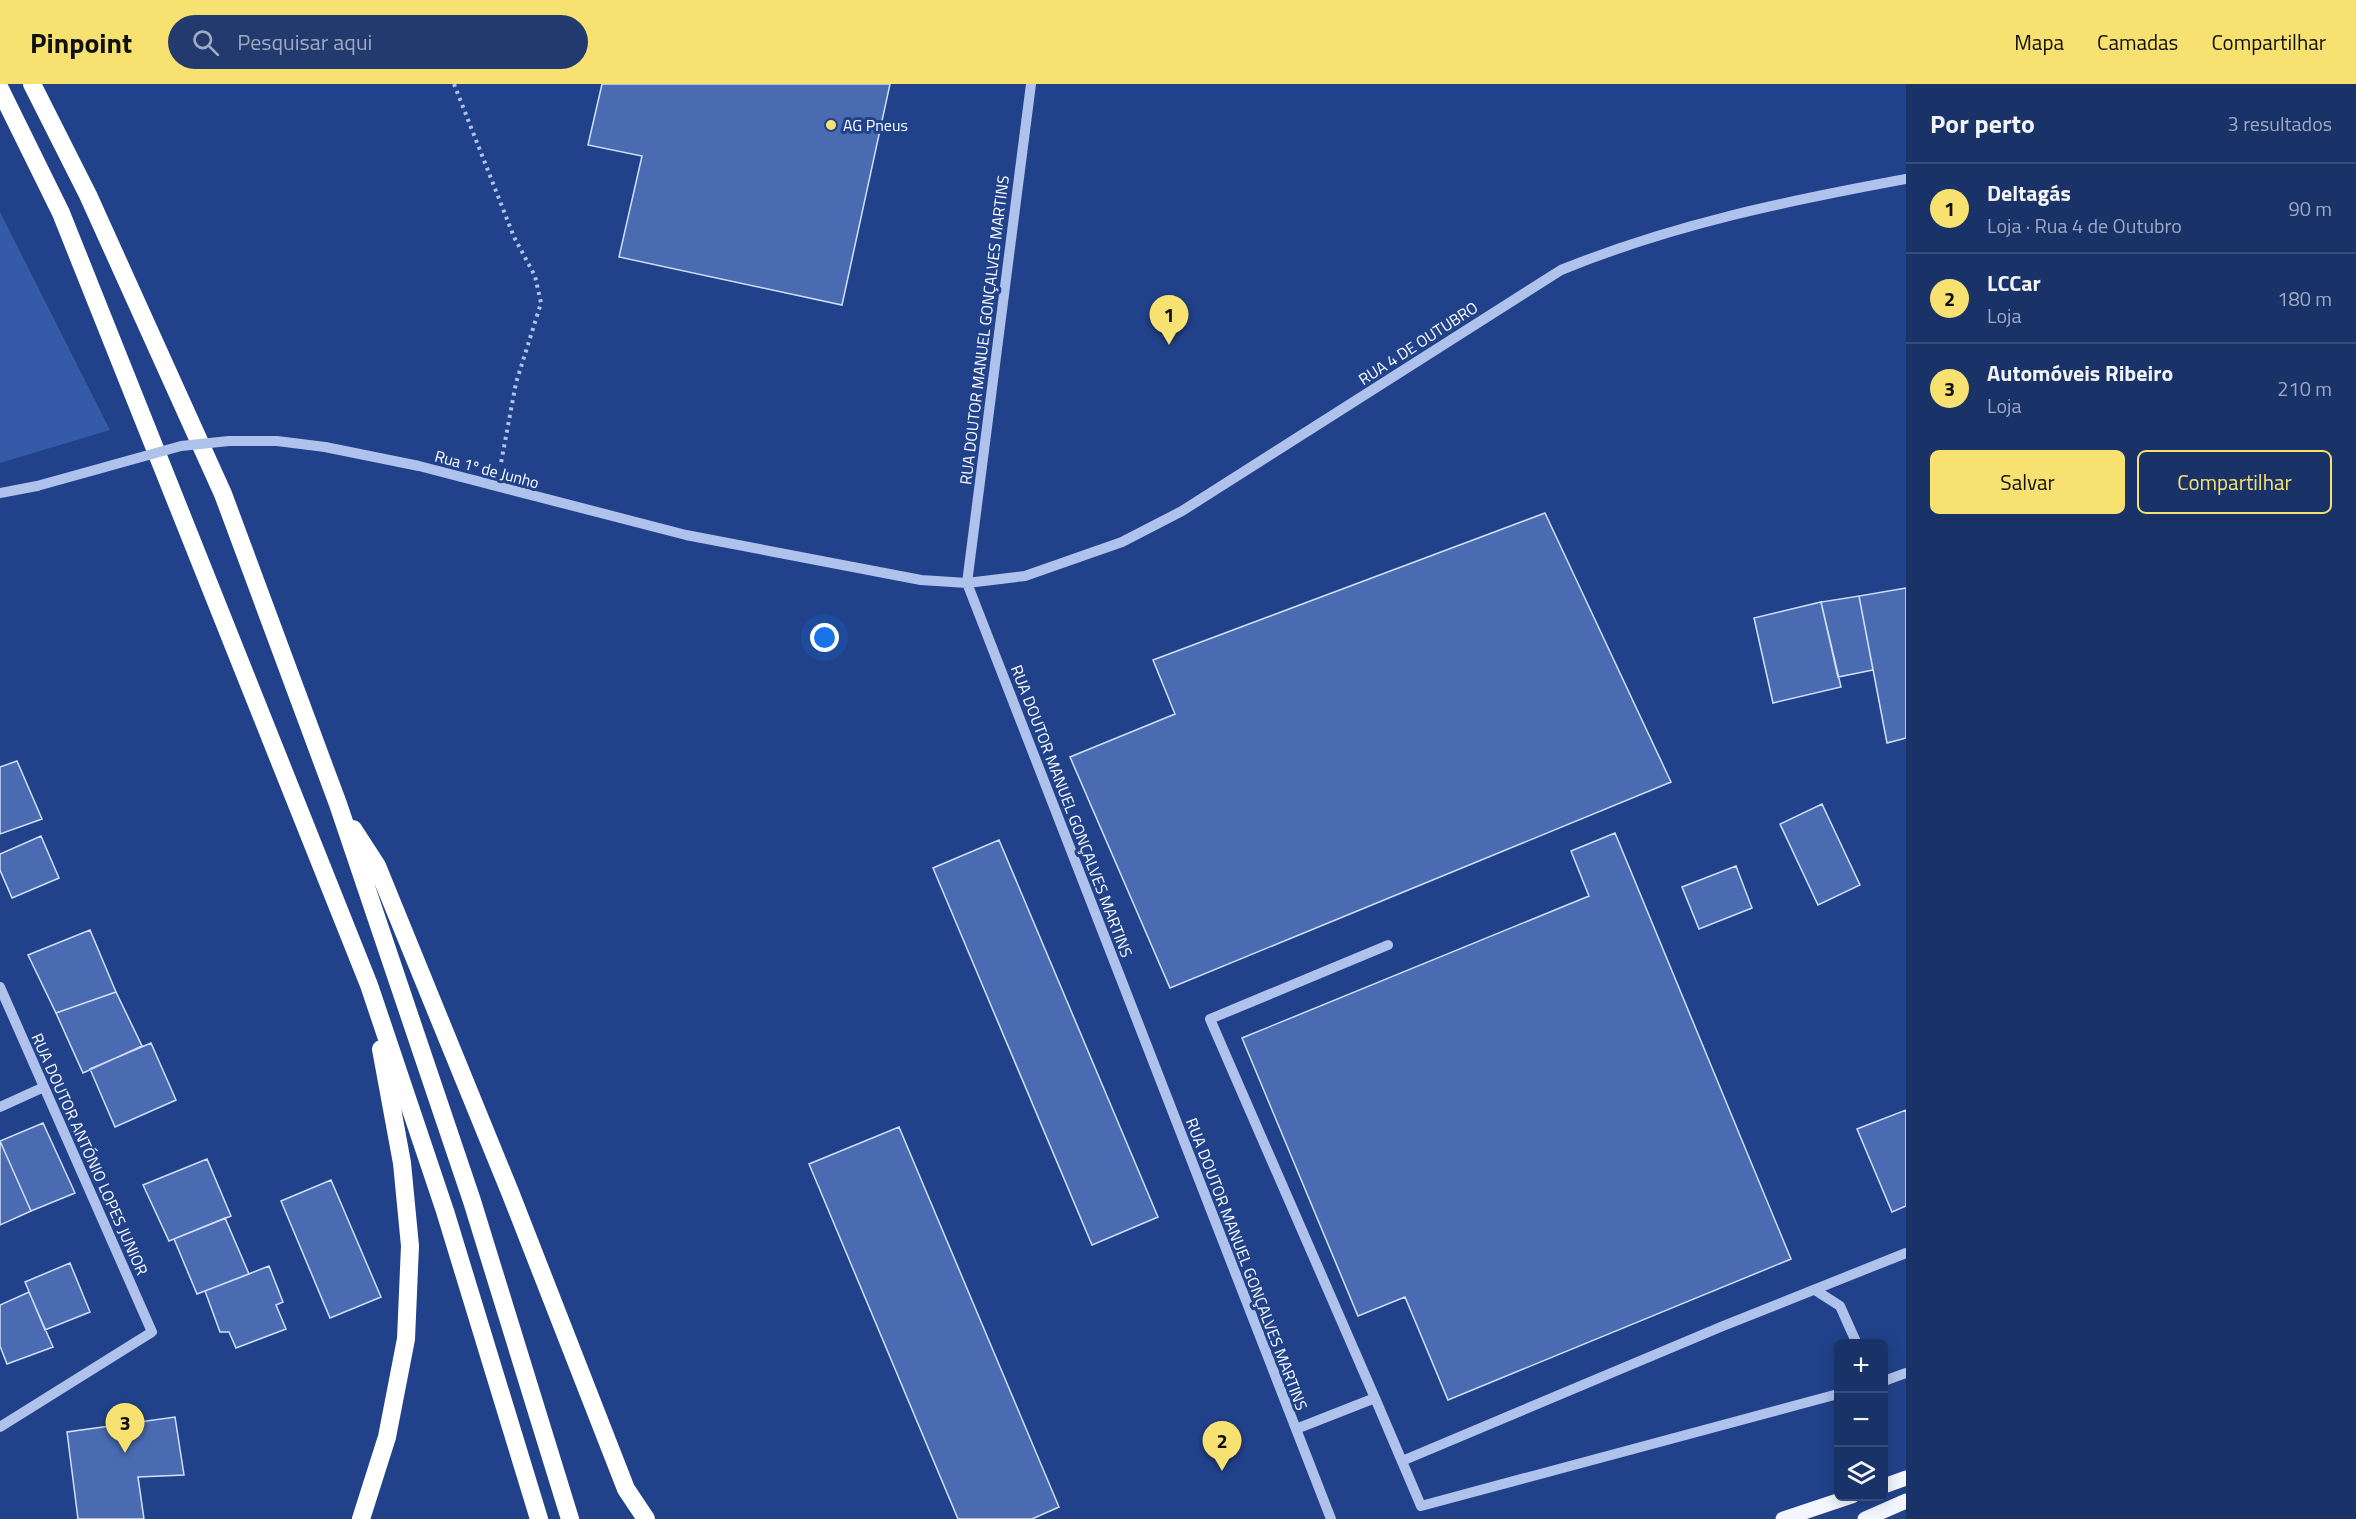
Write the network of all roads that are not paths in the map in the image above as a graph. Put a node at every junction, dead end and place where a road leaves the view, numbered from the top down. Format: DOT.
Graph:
graph roads {
  1 [pos="32,84"];
  2 [pos="1031,84"];
  3 [pos="0,89"];
  4 [pos="1906,179"];
  5 [pos="0,493"];
  6 [pos="967,583"];
  7 [pos="338,804"];
  8 [pos="1388,945"];
  9 [pos="369,985"];
  10 [pos="0,987"];
  11 [pos="44,1087"];
  12 [pos="0,1107"];
  13 [pos="1906,1253"];
  14 [pos="1815,1290"];
  15 [pos="1855,1339"];
  16 [pos="1906,1373"];
  17 [pos="1888,1380"];
  18 [pos="1834,1395"];
  19 [pos="1376,1398"];
  20 [pos="0,1427"];
  21 [pos="1296,1429"];
  22 [pos="1402,1461"];
  23 [pos="1906,1478"];
  24 [pos="1888,1485"];
  25 [pos="1839,1501"];
  26 [pos="1906,1501"];
  27 [pos="361,1519"];
  28 [pos="539,1519"];
  29 [pos="570,1519"];
  30 [pos="646,1519"];
  31 [pos="1331,1519"];
  32 [pos="1783,1519"];
  33 [pos="1865,1519"];
  1 -- 7 [label="highway"];
  2 -- 6 [label="street, RUA DOUTOR MANUEL GONÇALVES MARTINS"];
  3 -- 9 [label="highway"];
  4 -- 6 [label="street, RUA 4 DE OUTUBRO"];
  5 -- 6 [label="street, Rua 1º de Junho, bridge"];
  6 -- 21 [label="street, RUA DOUTOR MANUEL GONÇALVES MARTINS"];
  7 -- 29 [label="highway"];
  7 -- 30 [label="highway"];
  8 -- 19 [label="street"];
  9 -- 27 [label="highway"];
  9 -- 28 [label="highway"];
  10 -- 11 [label="street, RUA DOUTOR ANTÓNIO LOPES JUNIOR"];
  11 -- 12 [label="street"];
  11 -- 20 [label="street, RUA DOUTOR ANTÓNIO LOPES JUNIOR"];
  13 -- 14 [label="street"];
  14 -- 15 [label="street"];
  14 -- 22 [label="street"];
  16 -- 17 [label="street"];
  18 -- 22 [label="street"];
  19 -- 21 [label="street"];
  19 -- 22 [label="street"];
  21 -- 31 [label="street, RUA DOUTOR MANUEL GONÇALVES MARTINS"];
  23 -- 24 [label="main road"];
  25 -- 32 [label="main road"];
  26 -- 33 [label="main road"];
}
